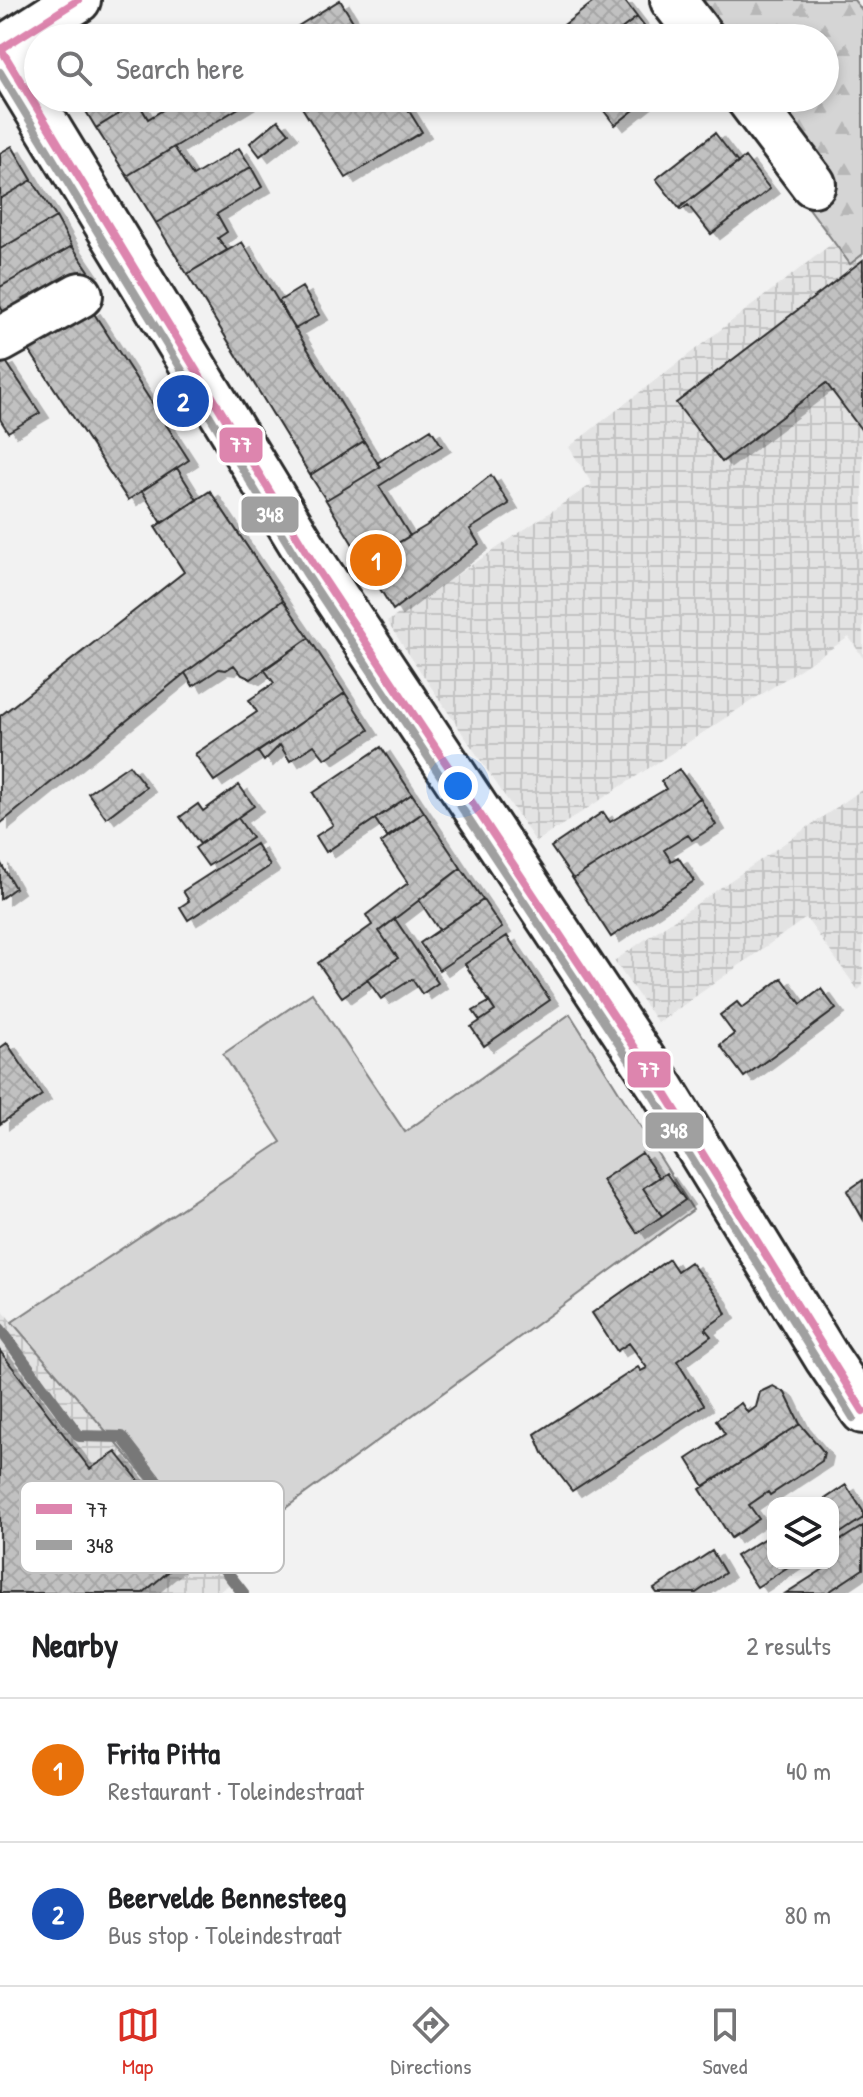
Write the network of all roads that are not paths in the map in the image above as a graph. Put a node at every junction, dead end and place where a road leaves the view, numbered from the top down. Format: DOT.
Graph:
graph roads {
  1 [pos="78,0"];
  2 [pos="673,0"];
  3 [pos="40,24"];
  4 [pos="691,24"];
  5 [pos="24,34"];
  6 [pos="0,49"];
  7 [pos="24,88"];
  8 [pos="38,112"];
  9 [pos="759,112"];
  10 [pos="813,184"];
  11 [pos="80,295"];
  12 [pos="0,340"];
  13 [pos="863,1411"];
  1 -- 3 [label="street"];
  2 -- 4 [label="street"];
  5 -- 6 [label="street"];
  6 -- 7 [label="street"];
  8 -- 13 [label="street"];
  9 -- 10 [label="street"];
  11 -- 12 [label="street"];
}
